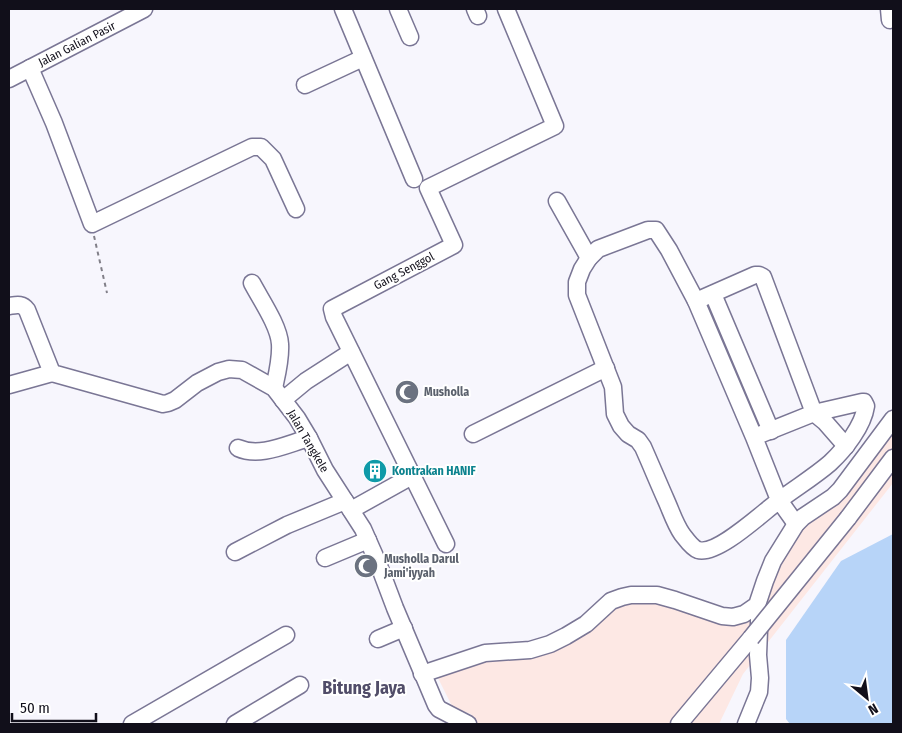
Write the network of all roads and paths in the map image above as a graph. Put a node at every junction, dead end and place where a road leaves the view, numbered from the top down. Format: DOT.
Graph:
graph roads {
  1 [pos="144,9"];
  2 [pos="342,9"];
  3 [pos="398,9"];
  4 [pos="506,9"];
  5 [pos="410,36"];
  6 [pos="363,58"];
  7 [pos="30,68"];
  8 [pos="9,79"];
  9 [pos="305,85"];
  10 [pos="414,179"];
  11 [pos="557,201"];
  12 [pos="296,209"];
  13 [pos="92,224"];
  14 [pos="589,258"];
  15 [pos="252,283"];
  16 [pos="107,293"];
  17 [pos="713,294"];
  18 [pos="696,301"];
  19 [pos="9,306"];
  20 [pos="351,352"];
  21 [pos="741,360"];
  22 [pos="723,367"];
  23 [pos="606,368"];
  24 [pos="52,373"];
  25 [pos="9,385"];
  26 [pos="279,394"];
  27 [pos="814,413"];
  28 [pos="893,419"];
  29 [pos="771,430"];
  30 [pos="473,434"];
  31 [pos="754,437"];
  32 [pos="309,438"];
  33 [pos="846,446"];
  34 [pos="238,448"];
  35 [pos="893,458"];
  36 [pos="412,476"];
  37 [pos="778,500"];
  38 [pos="348,505"];
  39 [pos="796,524"];
  40 [pos="368,540"];
  41 [pos="446,544"];
  42 [pos="235,552"];
  43 [pos="325,558"];
  44 [pos="757,605"];
  45 [pos="404,628"];
  46 [pos="286,635"];
  47 [pos="378,639"];
  48 [pos="422,674"];
  49 [pos="300,685"];
  50 [pos="158,718"];
  51 [pos="132,724"];
  52 [pos="235,724"];
  53 [pos="468,724"];
  54 [pos="678,724"];
  55 [pos="746,724"];
  1 -- 7 [label="street, Jalan Galian Pasir"];
  2 -- 6 [label="street"];
  3 -- 5 [label="street"];
  4 -- 20 [label="street, Gang Senggol"];
  6 -- 9 [label="street"];
  6 -- 10 [label="street"];
  7 -- 8 [label="street, Jalan Galian Pasir"];
  7 -- 13 [label="street"];
  11 -- 14 [label="street"];
  12 -- 13 [label="street"];
  13 -- 16 [label="path"];
  14 -- 18 [label="street"];
  14 -- 23 [label="street"];
  15 -- 26 [label="street"];
  17 -- 18 [label="street"];
  17 -- 21 [label="street"];
  17 -- 27 [label="street"];
  18 -- 22 [label="street"];
  19 -- 24 [label="street"];
  20 -- 26 [label="street"];
  20 -- 36 [label="street, Gang Senggol"];
  21 -- 22 [label="street"];
  21 -- 29 [label="street"];
  22 -- 31 [label="street"];
  23 -- 30 [label="street"];
  23 -- 37 [label="street"];
  24 -- 25 [label="street"];
  24 -- 26 [label="street, Jalan Tangkele"];
  26 -- 32 [label="street, Jalan Tangkele"];
  27 -- 29 [label="street"];
  27 -- 33 [label="street"];
  27 -- 33 [label="street"];
  28 -- 39 [label="street"];
  29 -- 31 [label="street"];
  31 -- 37 [label="street"];
  32 -- 34 [label="street"];
  32 -- 38 [label="street, Jalan Tangkele"];
  33 -- 37 [label="street"];
  35 -- 54 [label="street, bridge"];
  36 -- 38 [label="street"];
  36 -- 41 [label="street, Gang Senggol"];
  37 -- 39 [label="street"];
  38 -- 40 [label="street, Jalan Tangkele"];
  38 -- 42 [label="street"];
  39 -- 44 [label="street"];
  40 -- 43 [label="street"];
  40 -- 45 [label="street, Jalan Tangkele"];
  44 -- 48 [label="street"];
  44 -- 55 [label="street"];
  45 -- 47 [label="street"];
  45 -- 48 [label="street, Jalan Tangkele"];
  46 -- 50 [label="street"];
  48 -- 53 [label="street, Jalan Tangkele"];
  49 -- 52 [label="street"];
  50 -- 51 [label="street"];
}
